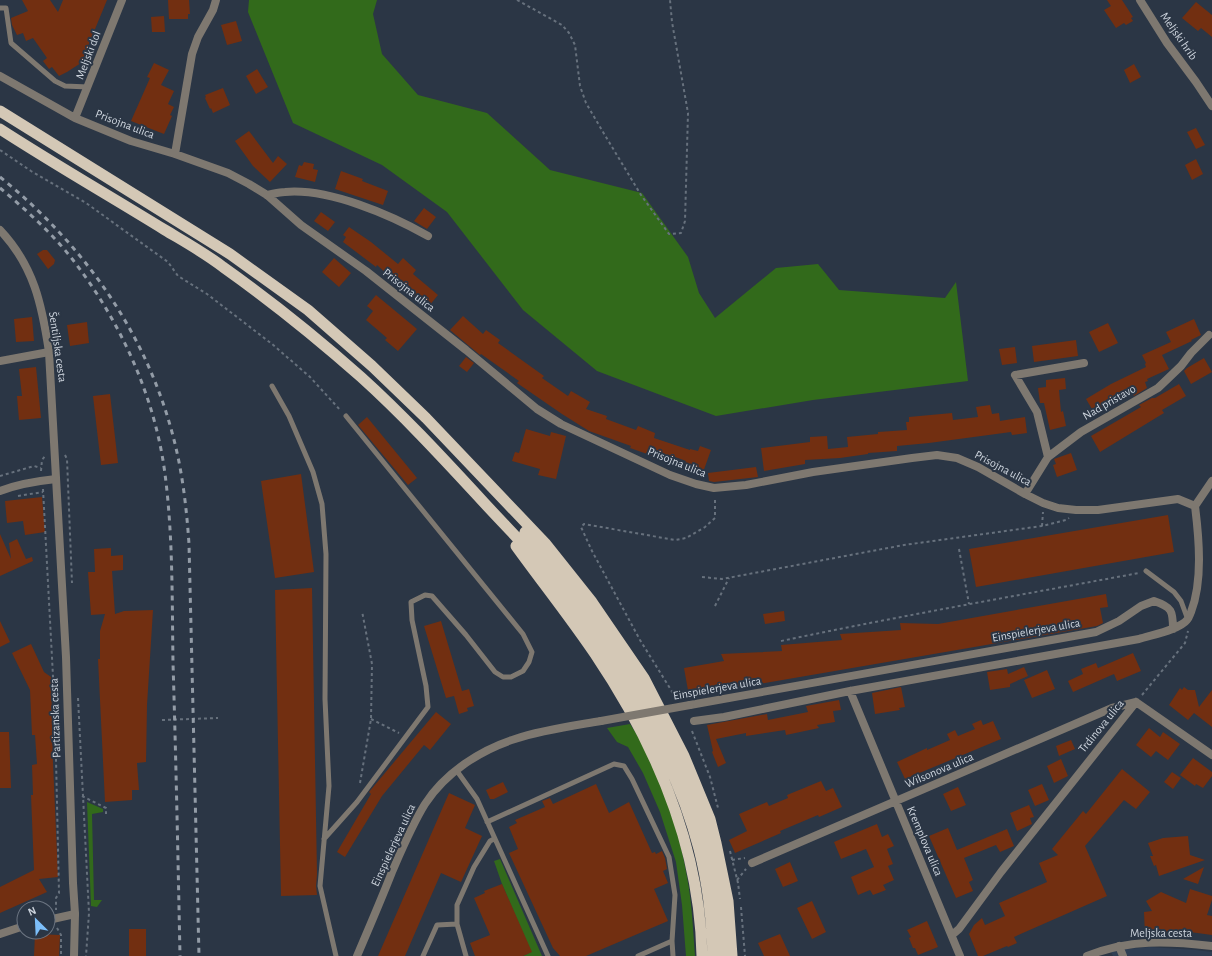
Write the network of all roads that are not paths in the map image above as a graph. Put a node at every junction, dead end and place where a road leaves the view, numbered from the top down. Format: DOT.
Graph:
graph roads {
  1 [pos="122,0"];
  2 [pos="216,0"];
  3 [pos="1140,0"];
  4 [pos="0,8"];
  5 [pos="0,76"];
  6 [pos="88,87"];
  7 [pos="1212,106"];
  8 [pos="0,111"];
  9 [pos="75,118"];
  10 [pos="0,129"];
  11 [pos="175,154"];
  12 [pos="267,195"];
  13 [pos="0,230"];
  14 [pos="428,236"];
  15 [pos="1210,335"];
  16 [pos="49,352"];
  17 [pos="0,361"];
  18 [pos="1084,364"];
  19 [pos="272,386"];
  20 [pos="346,416"];
  21 [pos="1048,457"];
  22 [pos="482,478"];
  23 [pos="56,479"];
  24 [pos="1212,481"];
  25 [pos="0,491"];
  26 [pos="1025,494"];
  27 [pos="1196,506"];
  28 [pos="494,514"];
  29 [pos="1146,571"];
  30 [pos="1188,620"];
  31 [pos="1173,629"];
  32 [pos="850,691"];
  33 [pos="1136,702"];
  34 [pos="692,724"];
  35 [pos="1212,755"];
  36 [pos="457,770"];
  37 [pos="896,801"];
  38 [pos="487,822"];
  39 [pos="324,839"];
  40 [pos="494,839"];
  41 [pos="752,863"];
  42 [pos="75,914"];
  43 [pos="56,918"];
  44 [pos="457,924"];
  45 [pos="16,929"];
  46 [pos="0,934"];
  47 [pos="952,935"];
  48 [pos="672,941"];
  49 [pos="1119,946"];
  50 [pos="1212,946"];
  51 [pos="74,956"];
  52 [pos="336,956"];
  53 [pos="357,956"];
  54 [pos="423,956"];
  55 [pos="466,956"];
  56 [pos="548,956"];
  57 [pos="638,956"];
  58 [pos="673,956"];
  59 [pos="702,956"];
  60 [pos="713,956"];
  61 [pos="722,956"];
  62 [pos="732,956"];
  63 [pos="960,956"];
  64 [pos="1087,956"];
  65 [pos="1123,956"];
  1 -- 6 [label="street, Meljski dol"];
  2 -- 11 [label="street"];
  3 -- 7 [label="street, Meljski hrib"];
  4 -- 6 [label="lane"];
  5 -- 9 [label="street, Prisojna ulica"];
  6 -- 9 [label="street, Meljski dol"];
  8 -- 22 [label="highway"];
  9 -- 11 [label="street, Prisojna ulica"];
  10 -- 28 [label="highway"];
  11 -- 12 [label="street, Prisojna ulica"];
  12 -- 14 [label="street"];
  12 -- 26 [label="street, Prisojna ulica"];
  13 -- 16 [label="street, Šentiljska cesta"];
  15 -- 21 [label="street, Nad pristavo"];
  16 -- 17 [label="street"];
  16 -- 23 [label="street, Šentiljska cesta"];
  18 -- 21 [label="street"];
  19 -- 39 [label="lane"];
  20 -- 39 [label="lane"];
  21 -- 26 [label="street, Nad pristavo"];
  22 -- 61 [label="highway"];
  22 -- 62 [label="highway"];
  23 -- 25 [label="street"];
  23 -- 42 [label="street, Partizanska cesta"];
  24 -- 27 [label="street"];
  26 -- 27 [label="street, Prisojna ulica"];
  27 -- 30 [label="street"];
  28 -- 59 [label="highway"];
  28 -- 60 [label="highway"];
  29 -- 30 [label="lane"];
  30 -- 31 [label="street"];
  31 -- 32 [label="street"];
  31 -- 36 [label="street, Einspielerjeva ulica, bridge"];
  32 -- 34 [label="street"];
  32 -- 37 [label="street, Kremplova ulica"];
  33 -- 35 [label="street"];
  33 -- 37 [label="street, Wilsonova ulica"];
  33 -- 47 [label="street, Trdinova ulica"];
  36 -- 38 [label="lane"];
  36 -- 53 [label="street, Einspielerjeva ulica"];
  37 -- 41 [label="street, Wilsonova ulica"];
  37 -- 47 [label="street, Kremplova ulica"];
  38 -- 40 [label="lane"];
  38 -- 48 [label="lane"];
  39 -- 52 [label="lane"];
  40 -- 44 [label="lane"];
  40 -- 56 [label="lane"];
  42 -- 43 [label="street"];
  42 -- 51 [label="street, Partizanska cesta"];
  44 -- 54 [label="lane"];
  44 -- 55 [label="lane"];
  45 -- 46 [label="street"];
  47 -- 63 [label="street, Kremplova ulica"];
  48 -- 57 [label="lane"];
  48 -- 58 [label="lane"];
  49 -- 50 [label="street, Meljska cesta"];
  49 -- 64 [label="street, Meljska cesta"];
  49 -- 65 [label="street"];
}
